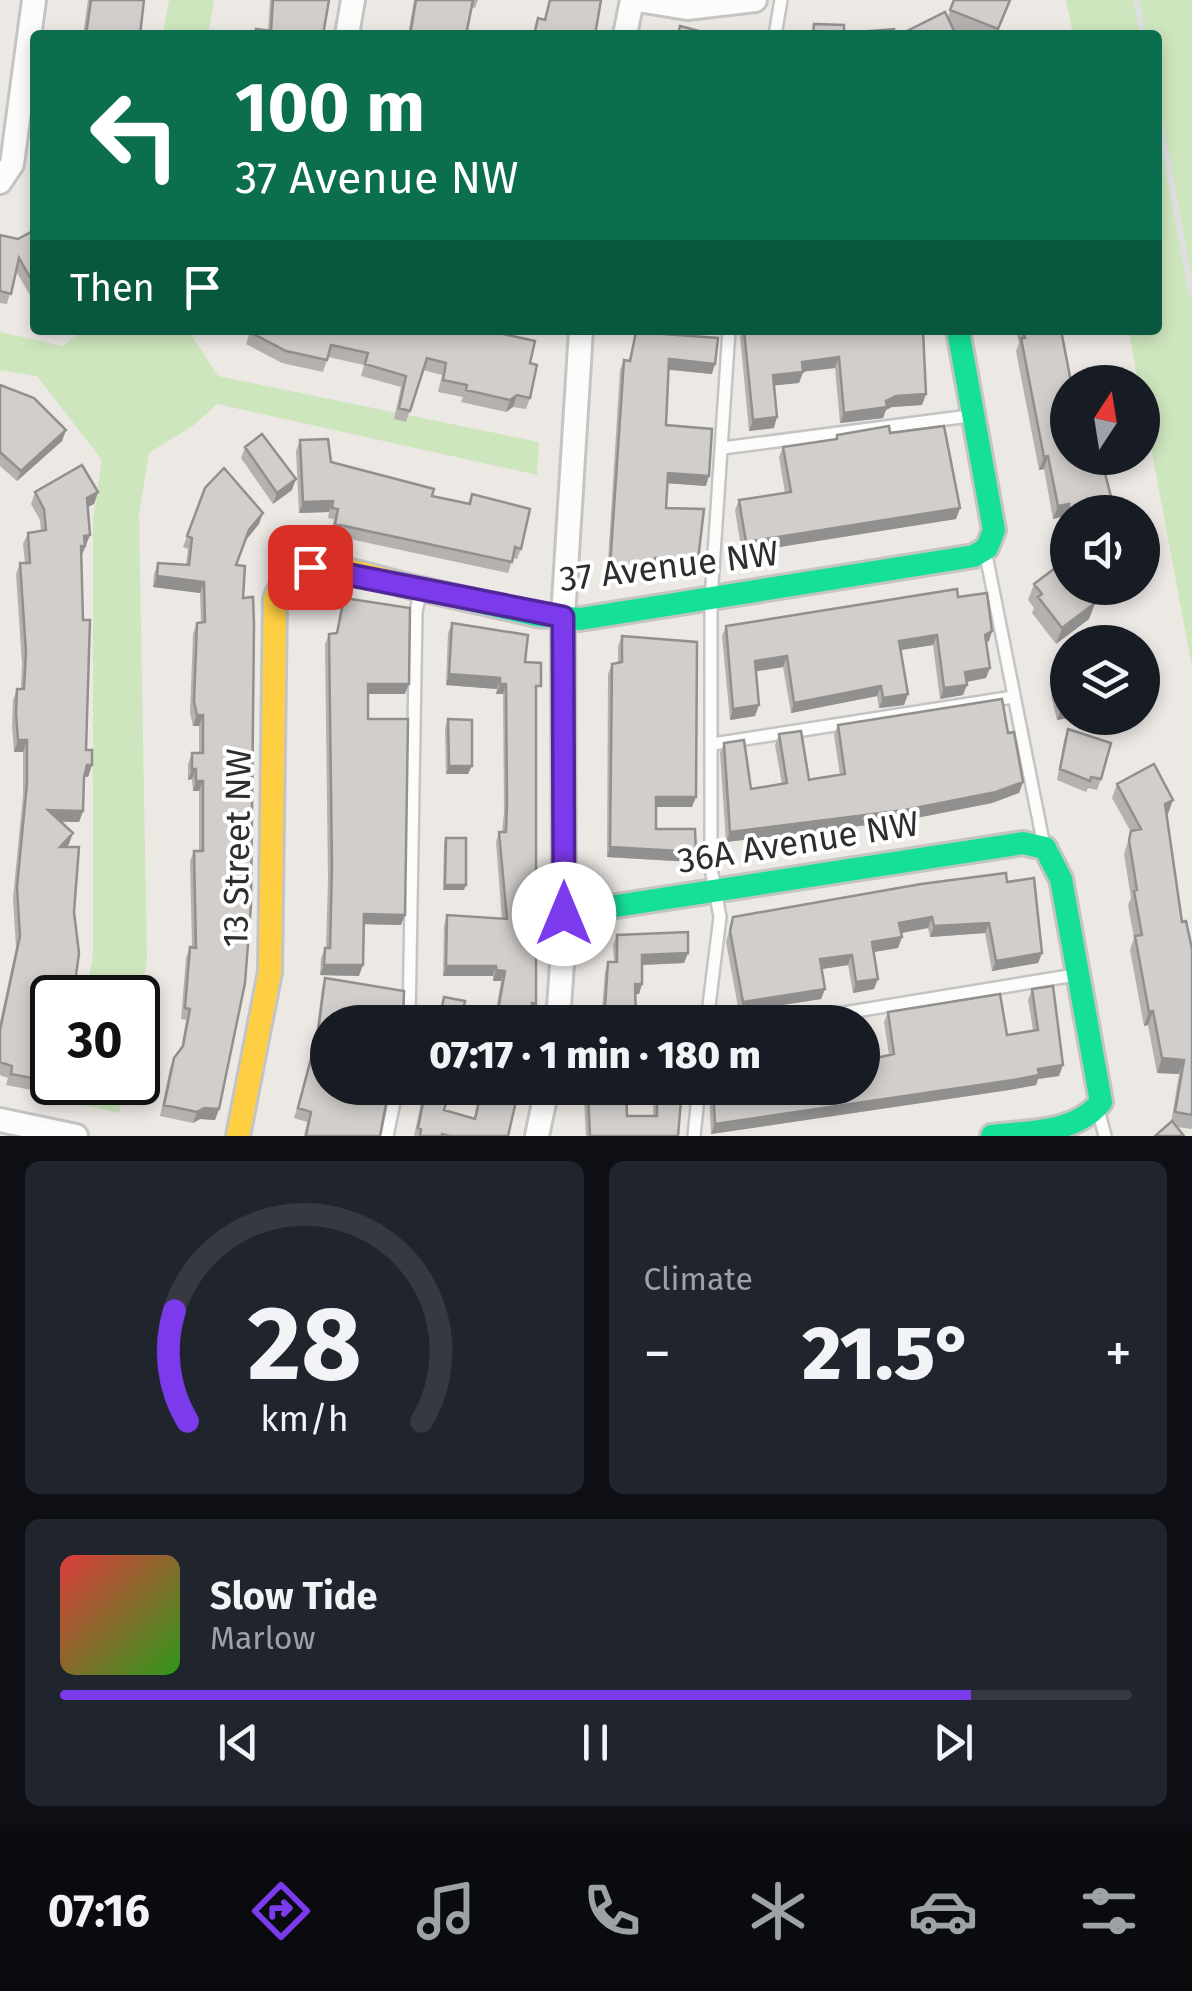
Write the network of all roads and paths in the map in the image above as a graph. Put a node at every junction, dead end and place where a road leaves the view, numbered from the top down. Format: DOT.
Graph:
graph roads {
  1 [pos="34,0"];
  2 [pos="353,0"];
  3 [pos="635,0"];
  4 [pos="755,0"];
  5 [pos="781,0"];
  6 [pos="348,30"];
  7 [pos="626,30"];
  8 [pos="776,30"];
  9 [pos="0,182"];
  10 [pos="581,335"];
  11 [pos="729,335"];
  12 [pos="959,335"];
  13 [pos="973,416"];
  14 [pos="723,448"];
  15 [pos="986,550"];
  16 [pos="300,569"];
  17 [pos="421,589"];
  18 [pos="712,599"];
  19 [pos="563,617"];
  20 [pos="1013,697"];
  21 [pos="712,744"];
  22 [pos="1043,845"];
  23 [pos="714,890"];
  24 [pos="564,914"];
  25 [pos="1079,974"];
  26 [pos="411,1005"];
  27 [pos="559,1005"];
  28 [pos="709,1005"];
  29 [pos="880,1007"];
  30 [pos="393,1105"];
  31 [pos="543,1105"];
  32 [pos="697,1105"];
  33 [pos="1098,1109"];
  34 [pos="0,1120"];
  35 [pos="76,1136"];
  36 [pos="238,1136"];
  37 [pos="387,1136"];
  38 [pos="537,1136"];
  39 [pos="694,1136"];
  40 [pos="992,1136"];
  41 [pos="1104,1136"];
  1 -- 9 [label="street"];
  2 -- 6 [label="street"];
  3 -- 4 [label="street"];
  3 -- 7 [label="street"];
  5 -- 8 [label="lane"];
  10 -- 19 [label="street"];
  11 -- 14 [label="lane"];
  12 -- 13 [label="street"];
  13 -- 14 [label="lane"];
  13 -- 15 [label="street"];
  14 -- 18 [label="lane"];
  15 -- 18 [label="street, 37 Avenue NW"];
  15 -- 20 [label="lane"];
  16 -- 17 [label="street, 37 Avenue NW"];
  16 -- 36 [label="street, 13 Street NW"];
  17 -- 19 [label="street, 37 Avenue NW"];
  17 -- 26 [label="lane"];
  18 -- 19 [label="street, 37 Avenue NW"];
  18 -- 21 [label="lane"];
  19 -- 24 [label="street"];
  20 -- 21 [label="lane"];
  20 -- 22 [label="lane"];
  21 -- 23 [label="lane"];
  22 -- 23 [label="street, 36A Avenue NW"];
  22 -- 25 [label="street"];
  23 -- 24 [label="street, 36A Avenue NW"];
  23 -- 28 [label="lane"];
  24 -- 27 [label="street"];
  25 -- 29 [label="lane"];
  25 -- 33 [label="street"];
  30 -- 37 [label="lane"];
  31 -- 38 [label="street"];
  32 -- 39 [label="lane"];
  33 -- 40 [label="street"];
  33 -- 41 [label="lane"];
  34 -- 35 [label="street"];
}
